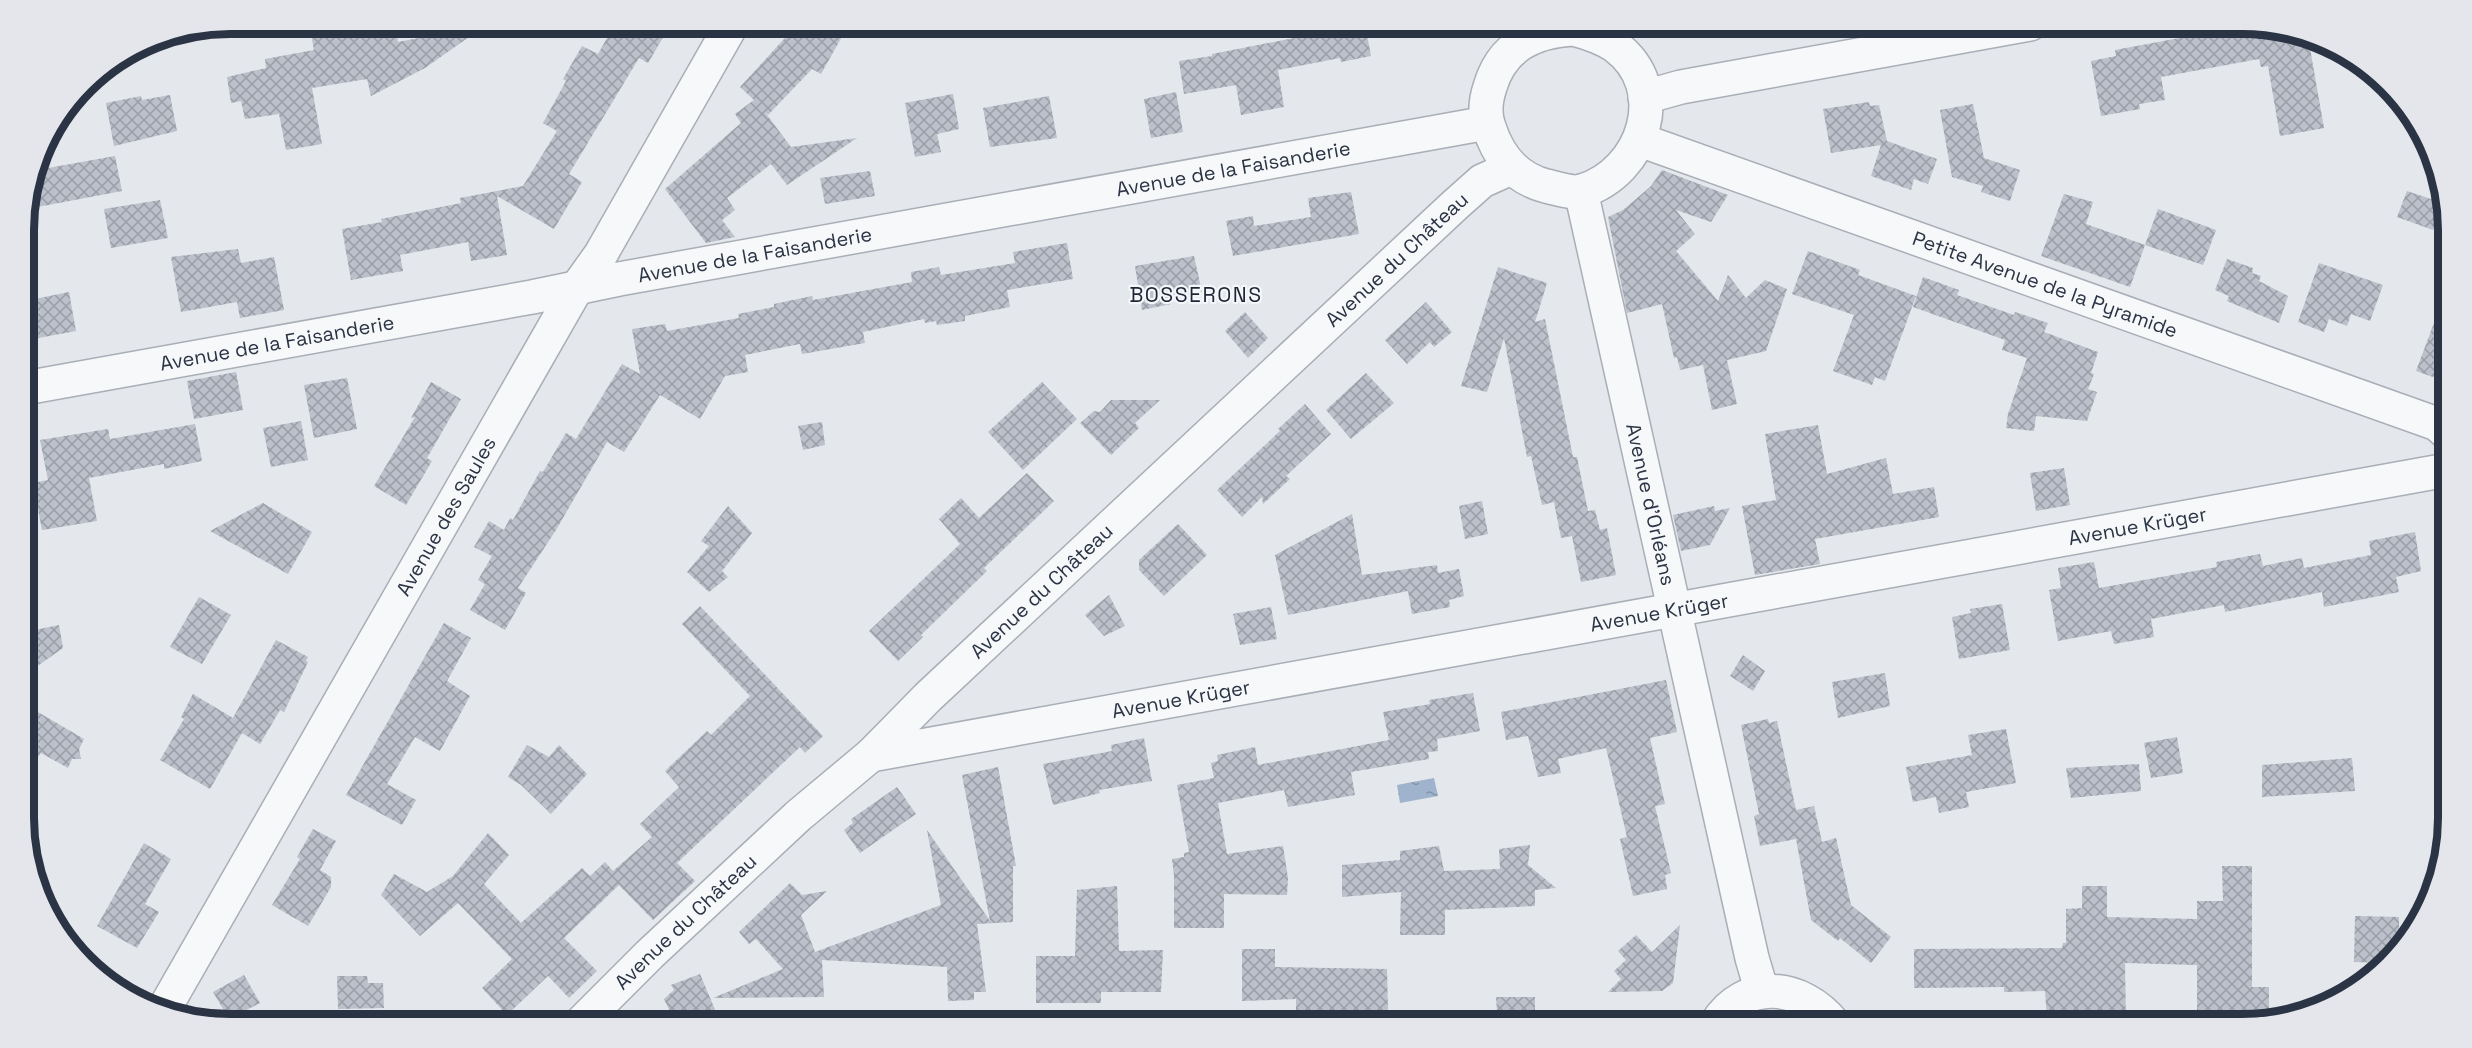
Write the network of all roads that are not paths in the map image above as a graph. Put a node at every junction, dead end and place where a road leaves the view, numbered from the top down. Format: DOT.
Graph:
graph roads {
  1 [pos="1536,34"];
  2 [pos="1615,34"];
  3 [pos="1974,34"];
  4 [pos="726,35"];
  5 [pos="1645,97"];
  6 [pos="1487,123"];
  7 [pos="1640,140"];
  8 [pos="1511,168"];
  9 [pos="1581,191"];
  10 [pos="576,289"];
  11 [pos="35,386"];
  12 [pos="2438,425"];
  13 [pos="2438,472"];
  14 [pos="1673,611"];
  15 [pos="871,755"];
  16 [pos="1762,992"];
  17 [pos="167,1003"];
  18 [pos="1723,1013"];
  19 [pos="1825,1013"];
  20 [pos="590,1014"];
  1 -- 6 [label="street"];
  2 -- 5 [label="street"];
  3 -- 5 [label="street"];
  4 -- 10 [label="street, Avenue des Saules"];
  5 -- 7 [label="street"];
  6 -- 8 [label="street"];
  6 -- 10 [label="street, Avenue de la Faisanderie"];
  7 -- 9 [label="street"];
  7 -- 12 [label="street, Petite Avenue de la Pyramide"];
  8 -- 9 [label="street"];
  8 -- 15 [label="street, Avenue du Château"];
  9 -- 14 [label="street, Avenue d'Orléans"];
  10 -- 11 [label="street, Avenue de la Faisanderie"];
  10 -- 17 [label="street, Avenue des Saules"];
  13 -- 14 [label="street, Avenue Krüger"];
  14 -- 15 [label="street, Avenue Krüger"];
  14 -- 16 [label="street, Avenue d'Orléans"];
  15 -- 20 [label="street, Avenue du Château"];
  16 -- 18 [label="street"];
  16 -- 19 [label="street"];
}
